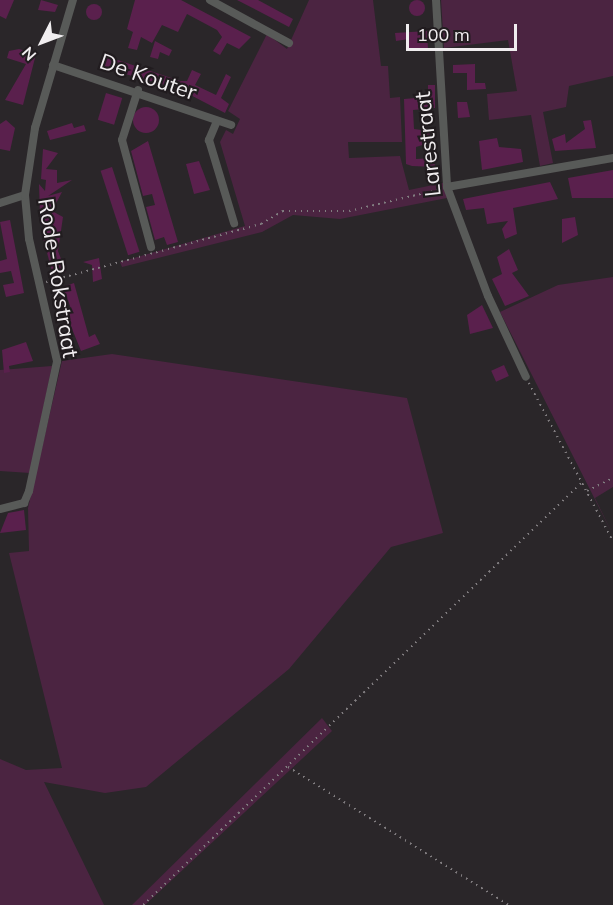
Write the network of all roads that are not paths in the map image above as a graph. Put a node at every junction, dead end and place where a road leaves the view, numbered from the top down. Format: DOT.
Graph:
graph roads {
  1 [pos="73,0"];
  2 [pos="210,0"];
  3 [pos="436,0"];
  4 [pos="289,42"];
  5 [pos="53,65"];
  6 [pos="138,90"];
  7 [pos="217,121"];
  8 [pos="231,124"];
  9 [pos="613,158"];
  10 [pos="447,187"];
  11 [pos="25,195"];
  12 [pos="0,203"];
  13 [pos="234,224"];
  14 [pos="151,247"];
  15 [pos="526,377"];
  16 [pos="0,509"];
  1 -- 5 [label="street, Rode-Rokstraat"];
  2 -- 4 [label="street"];
  3 -- 10 [label="street, Larestraat"];
  5 -- 6 [label="street, De Kouter"];
  5 -- 11 [label="street, Rode-Rokstraat"];
  6 -- 7 [label="street, De Kouter"];
  6 -- 14 [label="street"];
  7 -- 8 [label="street, De Kouter"];
  7 -- 13 [label="street"];
  9 -- 10 [label="street"];
  10 -- 15 [label="street, Larestraat"];
  11 -- 12 [label="street"];
  11 -- 16 [label="street, Rode-Rokstraat"];
}
